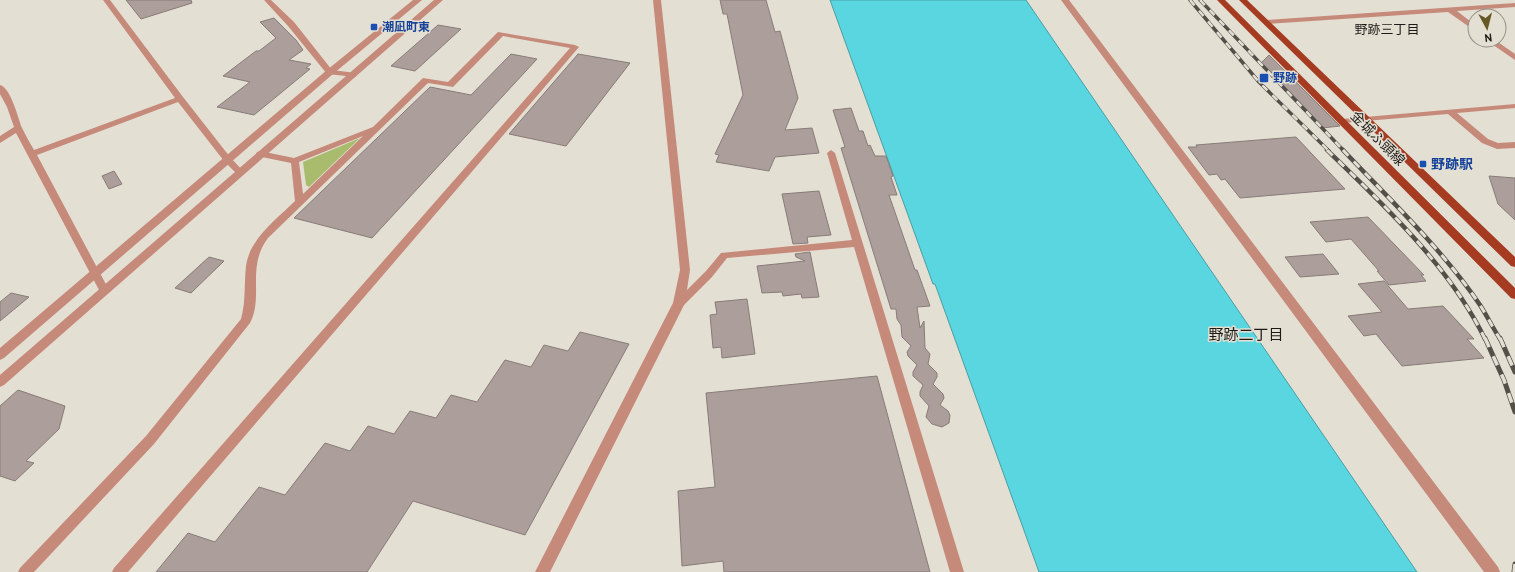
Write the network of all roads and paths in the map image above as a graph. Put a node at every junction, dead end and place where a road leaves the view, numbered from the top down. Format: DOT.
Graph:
graph roads {
  1 [pos="106,0"];
  2 [pos="267,0"];
  3 [pos="418,0"];
  4 [pos="439,0"];
  5 [pos="657,0"];
  6 [pos="1065,0"];
  7 [pos="1221,0"];
  8 [pos="1243,0"];
  9 [pos="1515,5"];
  10 [pos="1450,10"];
  11 [pos="1266,22"];
  12 [pos="1467,23"];
  13 [pos="1501,48"];
  14 [pos="1515,58"];
  15 [pos="330,72"];
  16 [pos="353,75"];
  17 [pos="0,87"];
  18 [pos="180,99"];
  19 [pos="1515,106"];
  20 [pos="1450,112"];
  21 [pos="1366,119"];
  22 [pos="1342,121"];
  23 [pos="379,127"];
  24 [pos="18,128"];
  25 [pos="0,140"];
  26 [pos="1515,146"];
  27 [pos="831,153"];
  28 [pos="32,154"];
  29 [pos="260,154"];
  30 [pos="228,159"];
  31 [pos="295,161"];
  32 [pos="240,172"];
  33 [pos="300,203"];
  34 [pos="858,243"];
  35 [pos="1515,263"];
  36 [pos="95,273"];
  37 [pos="104,290"];
  38 [pos="1515,295"];
  39 [pos="679,303"];
  40 [pos="0,355"];
  41 [pos="0,382"];
  42 [pos="25,572"];
  43 [pos="119,572"];
  44 [pos="542,572"];
  45 [pos="957,572"];
  46 [pos="1493,572"];
  1 -- 18 [label="lane"];
  2 -- 15 [label="lane"];
  3 -- 15 [label="street"];
  4 -- 16 [label="street"];
  5 -- 39 [label="street"];
  6 -- 46 [label="street"];
  7 -- 22 [label="main road, 金城ふ頭線"];
  8 -- 11 [label="main road, 金城ふ頭線"];
  9 -- 10 [label="street"];
  10 -- 11 [label="street"];
  10 -- 12 [label="street"];
  11 -- 21 [label="main road, 金城ふ頭線"];
  13 -- 14 [label="street"];
  15 -- 16 [label="lane"];
  15 -- 30 [label="street"];
  16 -- 29 [label="street"];
  17 -- 24 [label="lane"];
  18 -- 28 [label="lane"];
  18 -- 30 [label="lane"];
  19 -- 20 [label="lane"];
  20 -- 21 [label="lane"];
  20 -- 26 [label="lane"];
  21 -- 22 [label="lane"];
  21 -- 35 [label="main road, 金城ふ頭線"];
  22 -- 38 [label="main road, 金城ふ頭線"];
  23 -- 31 [label="lane"];
  23 -- 33 [label="lane"];
  23 -- 43 [label="lane"];
  24 -- 25 [label="lane"];
  24 -- 28 [label="lane"];
  27 -- 34 [label="lane"];
  28 -- 36 [label="lane"];
  29 -- 31 [label="lane"];
  29 -- 32 [label="street"];
  30 -- 32 [label="lane"];
  30 -- 36 [label="street"];
  31 -- 33 [label="lane"];
  32 -- 37 [label="street"];
  33 -- 42 [label="lane"];
  34 -- 39 [label="lane"];
  34 -- 45 [label="lane"];
  36 -- 37 [label="lane"];
  36 -- 40 [label="street"];
  37 -- 41 [label="street"];
  39 -- 44 [label="street"];
}
